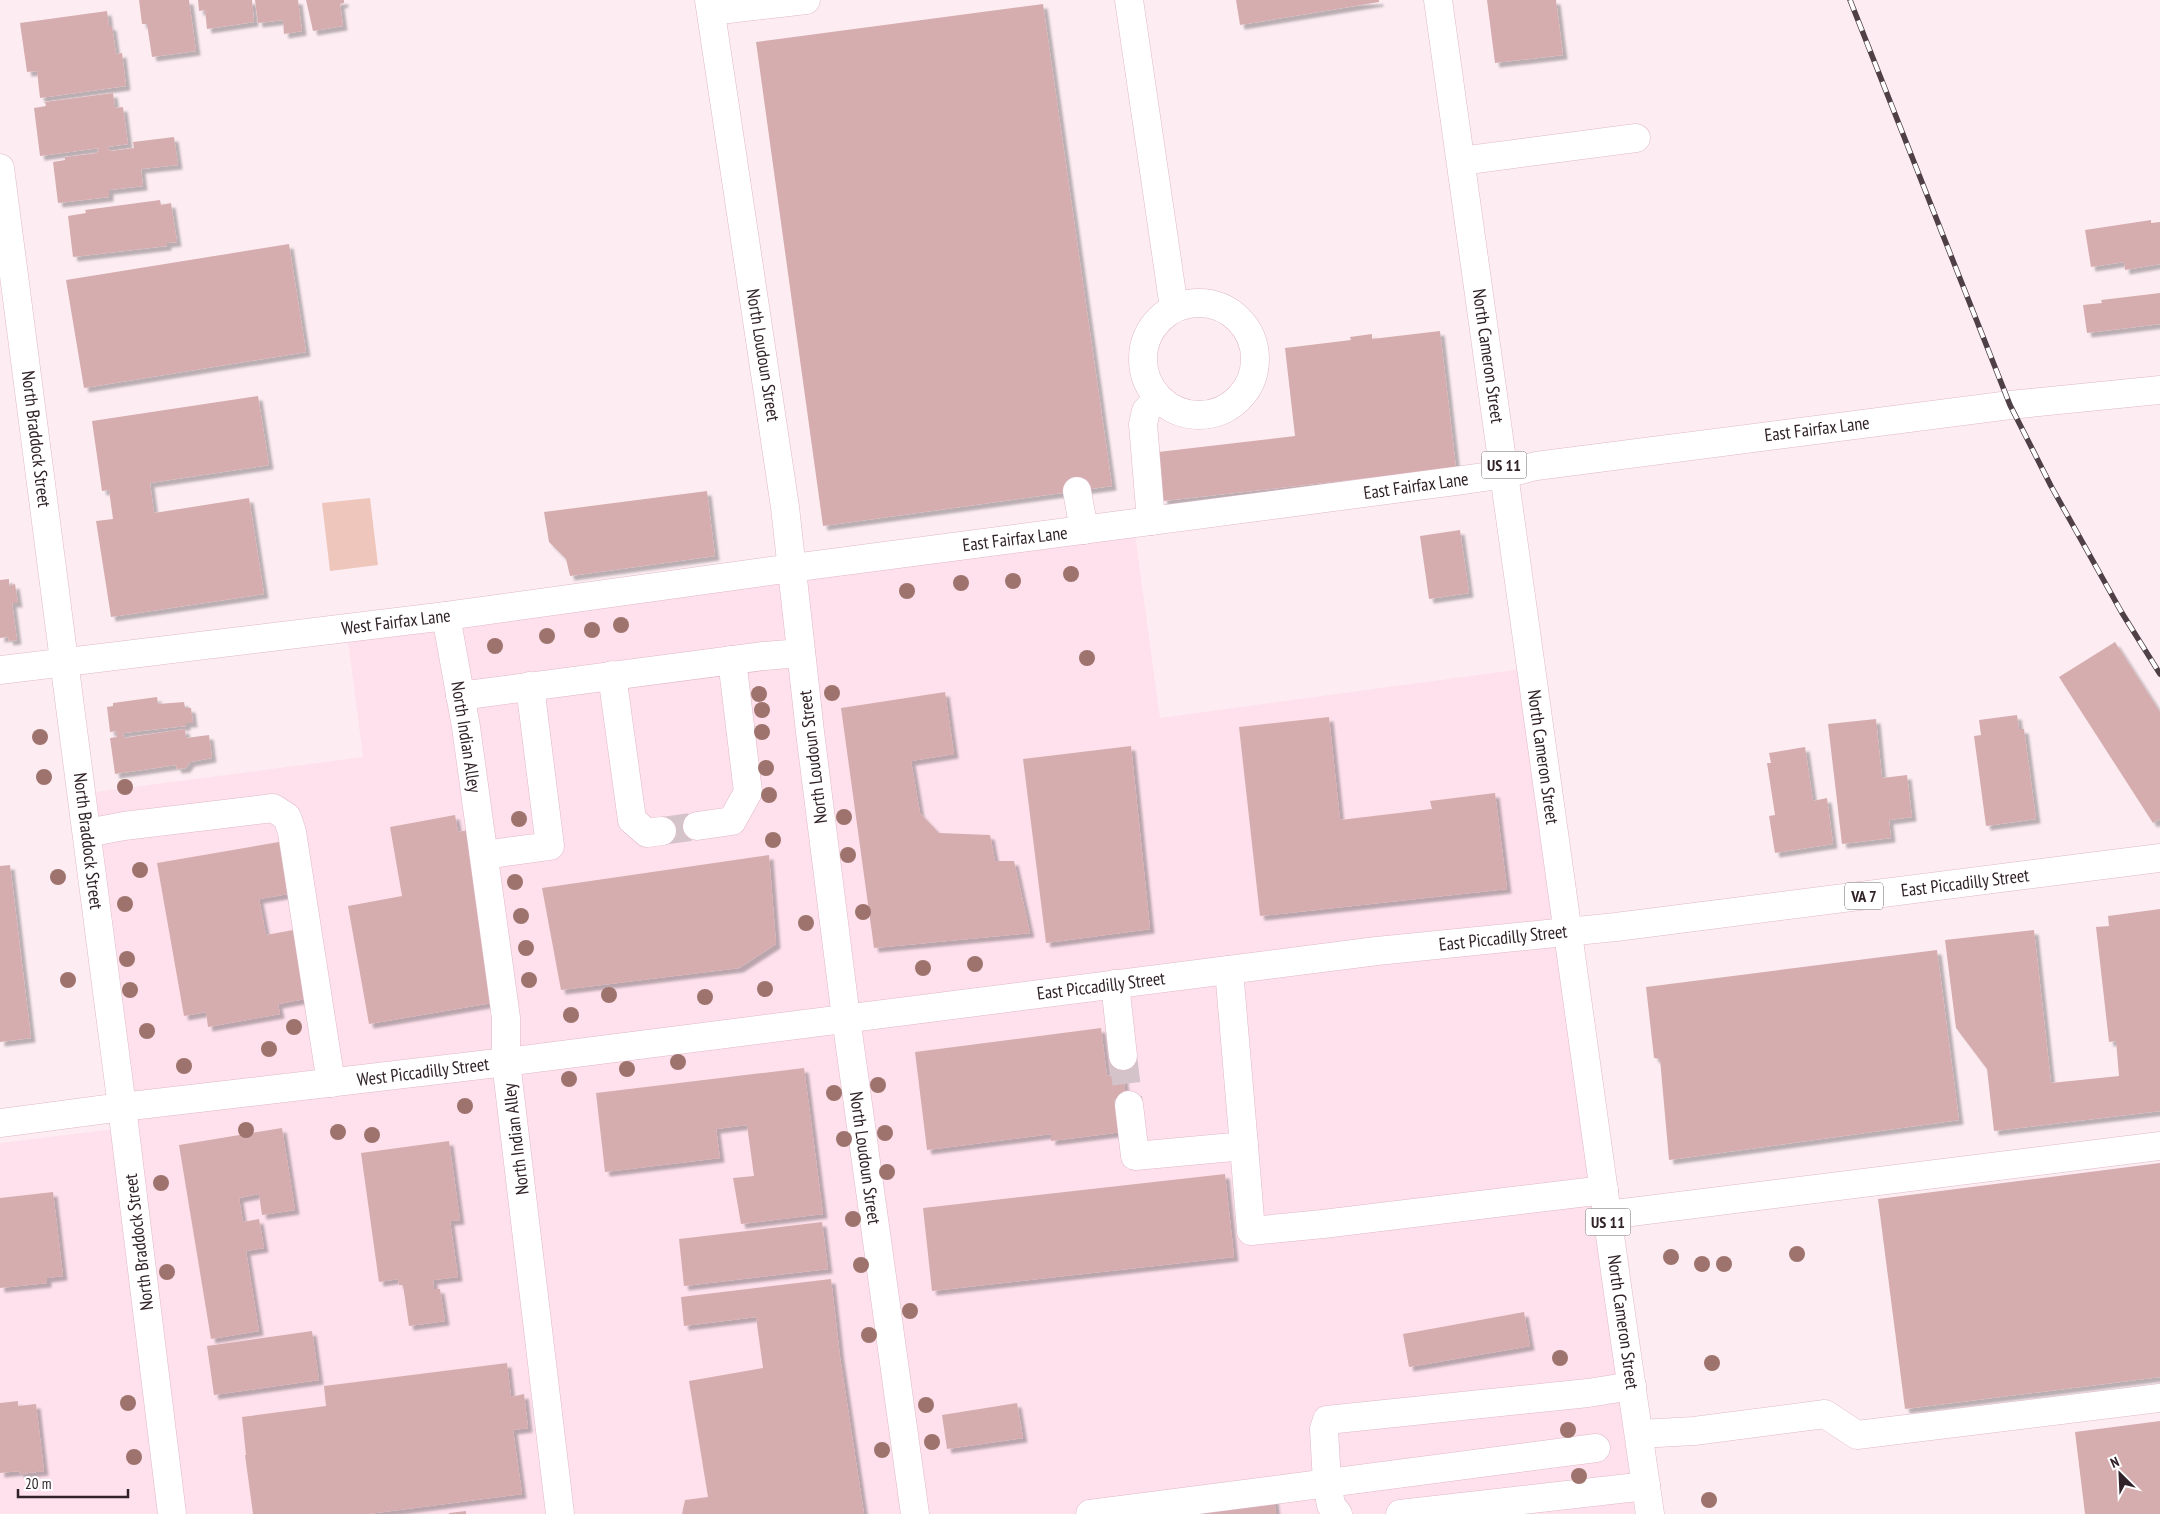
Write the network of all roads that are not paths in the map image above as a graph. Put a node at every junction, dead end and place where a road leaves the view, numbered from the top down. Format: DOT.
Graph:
graph roads {
  1 [pos="806,0"];
  2 [pos="1129,0"];
  3 [pos="1438,0"];
  4 [pos="710,6"];
  5 [pos="1636,138"];
  6 [pos="1461,161"];
  7 [pos="0,168"];
  8 [pos="1174,308"];
  9 [pos="2160,390"];
  10 [pos="1158,398"];
  11 [pos="1505,474"];
  12 [pos="1077,491"];
  13 [pos="1151,521"];
  14 [pos="1084,530"];
  15 [pos="792,568"];
  16 [pos="446,616"];
  17 [pos="801,653"];
  18 [pos="732,660"];
  19 [pos="64,662"];
  20 [pos="0,670"];
  21 [pos="612,675"];
  22 [pos="530,686"];
  23 [pos="460,696"];
  24 [pos="697,826"];
  25 [pos="662,831"];
  26 [pos="87,833"];
  27 [pos="484,855"];
  28 [pos="2160,858"];
  29 [pos="1569,930"];
  30 [pos="1230,970"];
  31 [pos="1115,984"];
  32 [pos="846,1018"];
  33 [pos="1123,1056"];
  34 [pos="506,1062"];
  35 [pos="332,1083"];
  36 [pos="1129,1105"];
  37 [pos="122,1107"];
  38 [pos="0,1123"];
  39 [pos="1244,1146"];
  40 [pos="2160,1146"];
  41 [pos="1606,1202"];
  42 [pos="1632,1386"];
  43 [pos="2160,1398"];
  44 [pos="1639,1434"];
  45 [pos="1596,1448"];
  46 [pos="1328,1483"];
  47 [pos="1646,1486"];
  48 [pos="172,1514"];
  49 [pos="560,1514"];
  50 [pos="915,1514"];
  51 [pos="1090,1514"];
  52 [pos="1337,1514"];
  53 [pos="1400,1514"];
  54 [pos="1650,1514"];
  1 -- 4 [label="street"];
  2 -- 8 [label="street"];
  3 -- 6 [label="street, North Cameron Street / US 11"];
  4 -- 15 [label="street, North Loudoun Street"];
  5 -- 6 [label="street"];
  6 -- 11 [label="street, North Cameron Street / US 11"];
  7 -- 19 [label="street, North Braddock Street"];
  8 -- 10 [label="street"];
  8 -- 10 [label="street"];
  9 -- 11 [label="street, East Fairfax Lane"];
  10 -- 13 [label="street"];
  11 -- 13 [label="street, East Fairfax Lane"];
  11 -- 29 [label="street, North Cameron Street / US 11"];
  12 -- 14 [label="street"];
  13 -- 14 [label="street, East Fairfax Lane"];
  14 -- 15 [label="street, East Fairfax Lane"];
  15 -- 16 [label="street, West Fairfax Lane"];
  15 -- 17 [label="street, North Loudoun Street"];
  16 -- 19 [label="street, West Fairfax Lane"];
  16 -- 23 [label="street, North Indian Alley"];
  17 -- 18 [label="street"];
  17 -- 32 [label="street, North Loudoun Street"];
  18 -- 21 [label="street"];
  18 -- 24 [label="street"];
  19 -- 20 [label="street, West Fairfax Lane"];
  19 -- 26 [label="street, North Braddock Street"];
  21 -- 22 [label="street"];
  21 -- 25 [label="street"];
  22 -- 23 [label="street"];
  22 -- 27 [label="street"];
  23 -- 27 [label="street, North Indian Alley"];
  26 -- 35 [label="street"];
  26 -- 37 [label="street, North Braddock Street"];
  27 -- 34 [label="street, North Indian Alley"];
  28 -- 29 [label="street, East Piccadilly Street / VA 7"];
  29 -- 30 [label="street, East Piccadilly Street"];
  29 -- 41 [label="street, North Cameron Street / US 11"];
  30 -- 31 [label="street, East Piccadilly Street"];
  30 -- 39 [label="street"];
  31 -- 32 [label="street, East Piccadilly Street"];
  31 -- 33 [label="street"];
  32 -- 34 [label="street, West Piccadilly Street"];
  32 -- 50 [label="street, North Loudoun Street"];
  34 -- 35 [label="street, West Piccadilly Street"];
  34 -- 49 [label="street, North Indian Alley"];
  35 -- 37 [label="street, West Piccadilly Street"];
  36 -- 39 [label="street"];
  37 -- 38 [label="street, West Piccadilly Street"];
  37 -- 48 [label="street, North Braddock Street"];
  39 -- 41 [label="street"];
  40 -- 41 [label="street"];
  41 -- 42 [label="street, North Cameron Street / US 11"];
  42 -- 44 [label="street, North Cameron Street / US 11"];
  42 -- 46 [label="street"];
  43 -- 44 [label="street"];
  44 -- 47 [label="street, North Cameron Street / US 11"];
  45 -- 46 [label="street"];
  46 -- 51 [label="street"];
  46 -- 52 [label="street"];
  47 -- 53 [label="street"];
  47 -- 54 [label="street, North Cameron Street / US 11"];
}
